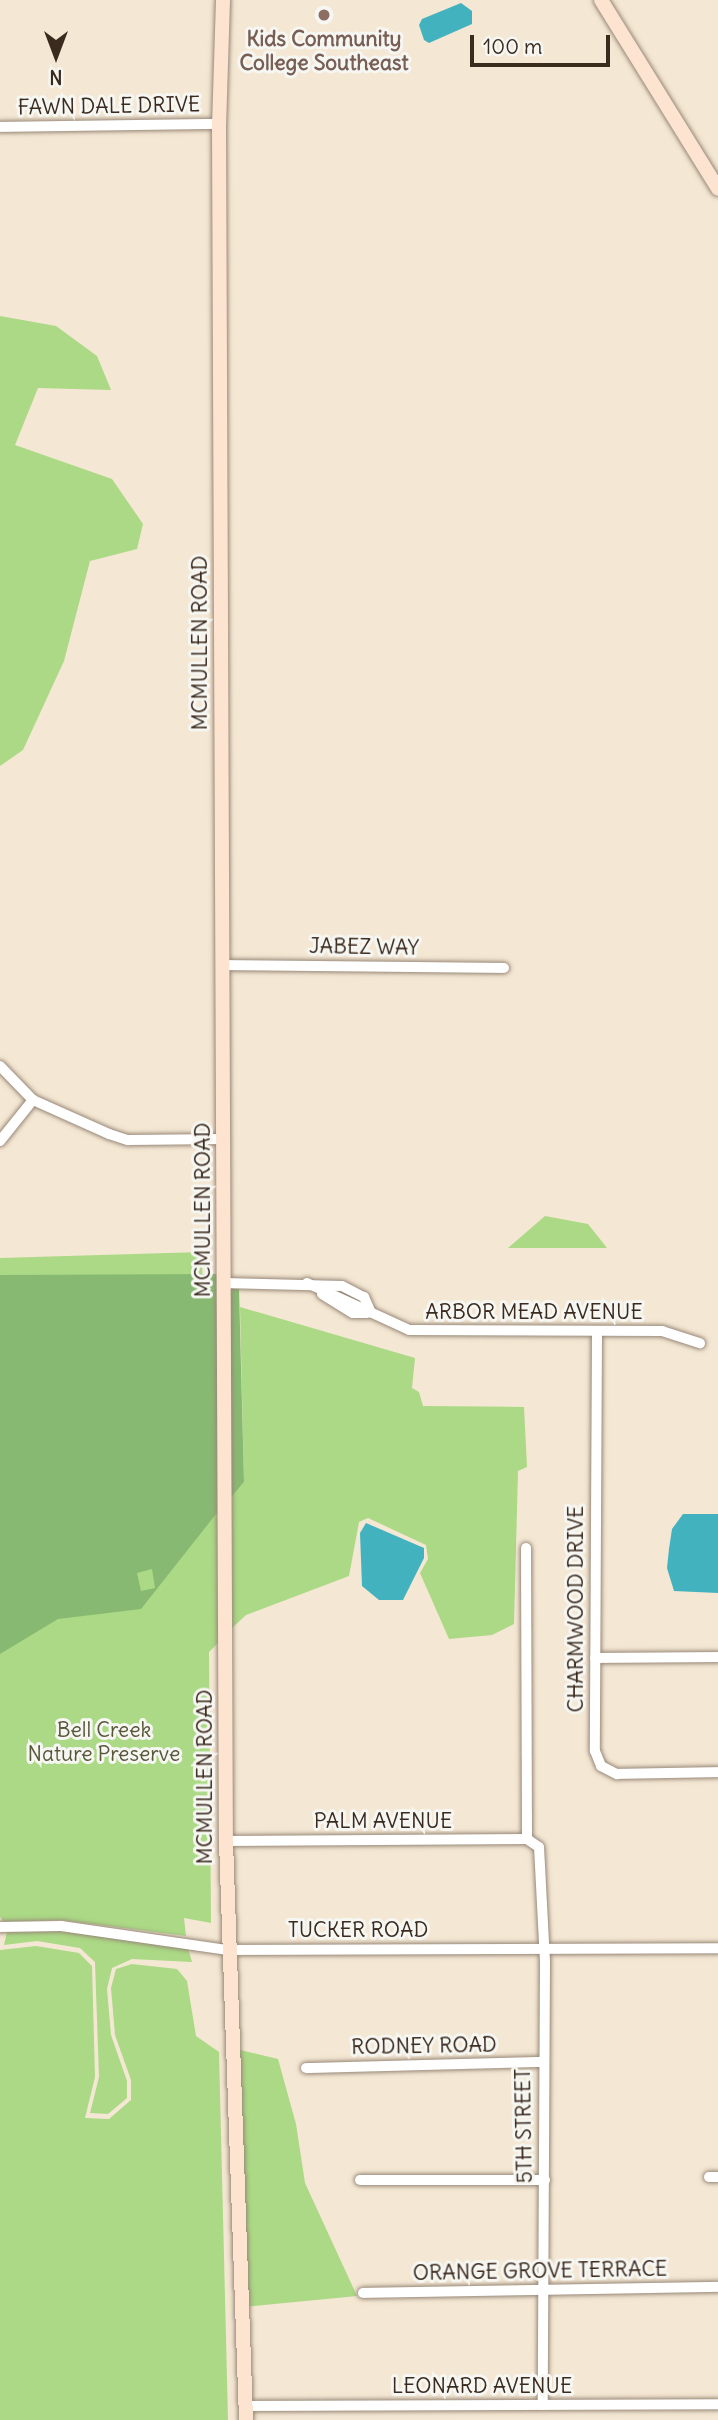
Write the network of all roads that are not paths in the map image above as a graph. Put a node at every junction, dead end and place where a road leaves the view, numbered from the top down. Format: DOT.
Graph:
graph roads {
  1 [pos="223,0"];
  2 [pos="601,0"];
  3 [pos="219,124"];
  4 [pos="0,127"];
  5 [pos="718,189"];
  6 [pos="223,965"];
  7 [pos="504,968"];
  8 [pos="0,1066"];
  9 [pos="33,1100"];
  10 [pos="224,1139"];
  11 [pos="0,1141"];
  12 [pos="224,1283"];
  13 [pos="307,1283"];
  14 [pos="371,1313"];
  15 [pos="597,1332"];
  16 [pos="699,1343"];
  17 [pos="526,1548"];
  18 [pos="718,1657"];
  19 [pos="595,1658"];
  20 [pos="718,1773"];
  21 [pos="527,1839"];
  22 [pos="226,1841"];
  23 [pos="0,1927"];
  24 [pos="718,1948"];
  25 [pos="541,1949"];
  26 [pos="228,1950"];
  27 [pos="542,2062"];
  28 [pos="306,2068"];
  29 [pos="360,2180"];
  30 [pos="545,2180"];
  31 [pos="718,2287"];
  32 [pos="545,2290"];
  33 [pos="363,2293"];
  34 [pos="718,2404"];
  35 [pos="543,2405"];
  36 [pos="246,2413"];
  1 -- 3 [label="street, MCMULLEN ROAD"];
  2 -- 5 [label="street"];
  3 -- 4 [label="street, FAWN DALE DRIVE"];
  3 -- 6 [label="street, MCMULLEN ROAD"];
  6 -- 7 [label="street, JABEZ WAY"];
  6 -- 10 [label="street, MCMULLEN ROAD"];
  8 -- 9 [label="street"];
  9 -- 10 [label="street"];
  9 -- 11 [label="street"];
  10 -- 12 [label="street, MCMULLEN ROAD"];
  12 -- 13 [label="street, ARBOR MEAD AVENUE"];
  12 -- 22 [label="street, MCMULLEN ROAD"];
  13 -- 14 [label="street, ARBOR MEAD AVENUE"];
  13 -- 14 [label="street, ARBOR MEAD AVENUE"];
  14 -- 15 [label="street, ARBOR MEAD AVENUE"];
  15 -- 16 [label="street, ARBOR MEAD AVENUE"];
  15 -- 19 [label="street, CHARMWOOD DRIVE"];
  17 -- 21 [label="street"];
  18 -- 19 [label="street"];
  19 -- 20 [label="street, CHARMWOOD DRIVE"];
  21 -- 22 [label="street, PALM AVENUE"];
  21 -- 25 [label="street, 5TH STREET"];
  22 -- 26 [label="street, MCMULLEN ROAD"];
  23 -- 26 [label="street, TUCKER ROAD"];
  24 -- 25 [label="street, TUCKER ROAD"];
  25 -- 26 [label="street, TUCKER ROAD"];
  25 -- 27 [label="street, 5TH STREET"];
  26 -- 36 [label="street, MCMULLEN ROAD"];
  27 -- 28 [label="street, RODNEY ROAD"];
  27 -- 30 [label="street, 5TH STREET"];
  29 -- 30 [label="street"];
  30 -- 32 [label="street, 5TH STREET"];
  31 -- 32 [label="street, ORANGE GROVE TERRACE"];
  32 -- 33 [label="street, ORANGE GROVE TERRACE"];
  32 -- 35 [label="street, 5TH STREET"];
  34 -- 35 [label="street, LEONARD AVENUE"];
  35 -- 36 [label="street, LEONARD AVENUE"];
}
